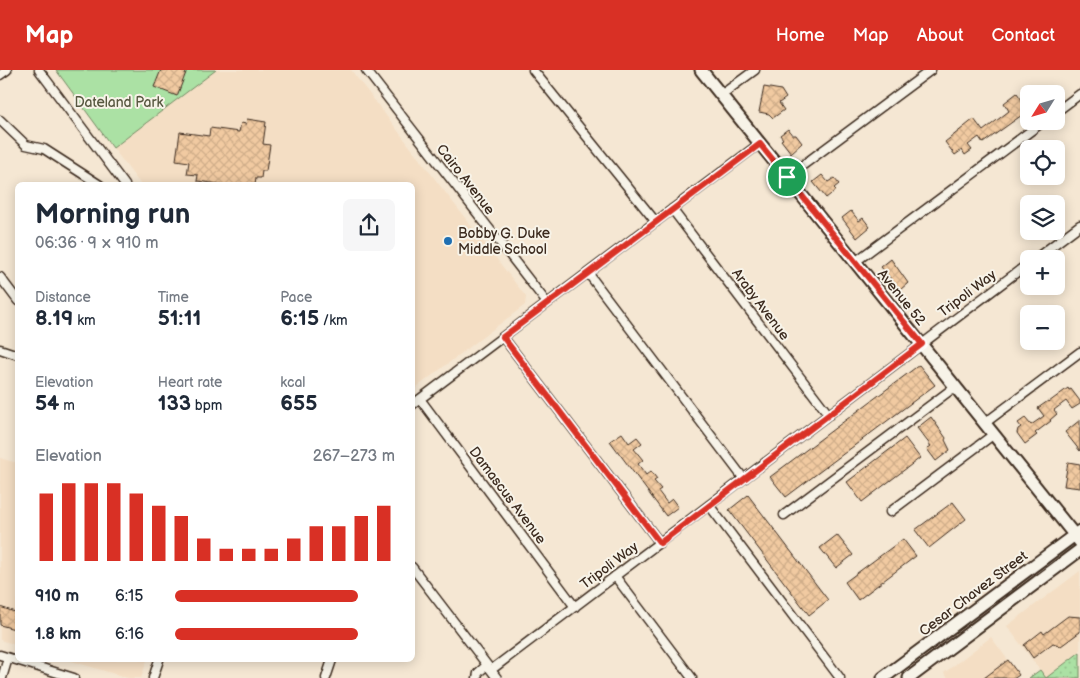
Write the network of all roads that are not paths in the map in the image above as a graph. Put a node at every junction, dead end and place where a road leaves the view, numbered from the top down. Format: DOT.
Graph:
graph roads {
  1 [pos="7,70"];
  2 [pos="39,70"];
  3 [pos="366,70"];
  4 [pos="533,70"];
  5 [pos="701,70"];
  6 [pos="756,70"];
  7 [pos="931,70"];
  8 [pos="0,75"];
  9 [pos="1080,94"];
  10 [pos="722,95"];
  11 [pos="1065,105"];
  12 [pos="0,120"];
  13 [pos="1032,130"];
  14 [pos="760,144"];
  15 [pos="787,177"];
  16 [pos="95,182"];
  17 [pos="123,182"];
  18 [pos="672,209"];
  19 [pos="656,222"];
  20 [pos="1080,225"];
  21 [pos="1047,250"];
  22 [pos="855,262"];
  23 [pos="1020,270"];
  24 [pos="588,273"];
  25 [pos="0,278"];
  26 [pos="15,298"];
  27 [pos="547,304"];
  28 [pos="503,337"];
  29 [pos="922,344"];
  30 [pos="0,349"];
  31 [pos="1080,352"];
  32 [pos="15,354"];
  33 [pos="956,386"];
  34 [pos="420,400"];
  35 [pos="415,403"];
  36 [pos="829,415"];
  37 [pos="985,422"];
  38 [pos="994,434"];
  39 [pos="744,479"];
  40 [pos="709,505"];
  41 [pos="890,512"];
  42 [pos="784,515"];
  43 [pos="1078,536"];
  44 [pos="660,543"];
  45 [pos="1080,550"];
  46 [pos="415,571"];
  47 [pos="615,576"];
  48 [pos="575,606"];
  49 [pos="4,657"];
  50 [pos="21,662"];
  51 [pos="157,662"];
  52 [pos="331,662"];
  53 [pos="489,667"];
  54 [pos="2,678"];
  55 [pos="74,678"];
  56 [pos="153,678"];
  57 [pos="326,678"];
  58 [pos="476,678"];
  59 [pos="497,678"];
  60 [pos="692,678"];
  61 [pos="840,678"];
  62 [pos="884,678"];
  63 [pos="908,678"];
  1 -- 8 [label="street"];
  2 -- 17 [label="street"];
  3 -- 27 [label="street, Cairo Avenue"];
  4 -- 19 [label="street"];
  5 -- 10 [label="main road, Avenue 52"];
  6 -- 10 [label="street"];
  7 -- 15 [label="street"];
  9 -- 11 [label="street"];
  10 -- 14 [label="main road, Avenue 52"];
  12 -- 16 [label="street"];
  13 -- 22 [label="street"];
  14 -- 15 [label="main road, Avenue 52"];
  14 -- 18 [label="street"];
  15 -- 22 [label="main road, Avenue 52"];
  18 -- 19 [label="street"];
  18 -- 36 [label="street, Araby Avenue"];
  19 -- 24 [label="street"];
  20 -- 21 [label="street"];
  22 -- 29 [label="main road, Avenue 52"];
  23 -- 29 [label="street, Tripoli Way"];
  24 -- 27 [label="street"];
  24 -- 39 [label="street"];
  25 -- 26 [label="street"];
  27 -- 28 [label="street"];
  28 -- 34 [label="street"];
  28 -- 44 [label="street"];
  29 -- 33 [label="main road, Avenue 52"];
  29 -- 36 [label="street, Tripoli Way"];
  30 -- 32 [label="street"];
  31 -- 37 [label="street"];
  33 -- 37 [label="main road, Avenue 52"];
  33 -- 42 [label="street"];
  34 -- 35 [label="street"];
  34 -- 48 [label="street, Damascus Avenue"];
  36 -- 39 [label="street, Tripoli Way"];
  37 -- 38 [label="main road, Avenue 52"];
  38 -- 41 [label="street"];
  38 -- 43 [label="main road, Avenue 52"];
  39 -- 40 [label="street, Tripoli Way"];
  40 -- 44 [label="street, Tripoli Way"];
  40 -- 61 [label="street"];
  43 -- 62 [label="main road, Cesar Chavez Street"];
  44 -- 47 [label="street, Tripoli Way"];
  45 -- 63 [label="main road"];
  46 -- 53 [label="street"];
  47 -- 48 [label="street, Tripoli Way"];
  47 -- 60 [label="street"];
  48 -- 53 [label="street, Tripoli Way"];
  49 -- 54 [label="street"];
  50 -- 55 [label="street"];
  51 -- 56 [label="street"];
  52 -- 57 [label="street"];
  53 -- 58 [label="street, Tripoli Way"];
  53 -- 59 [label="street"];
}
